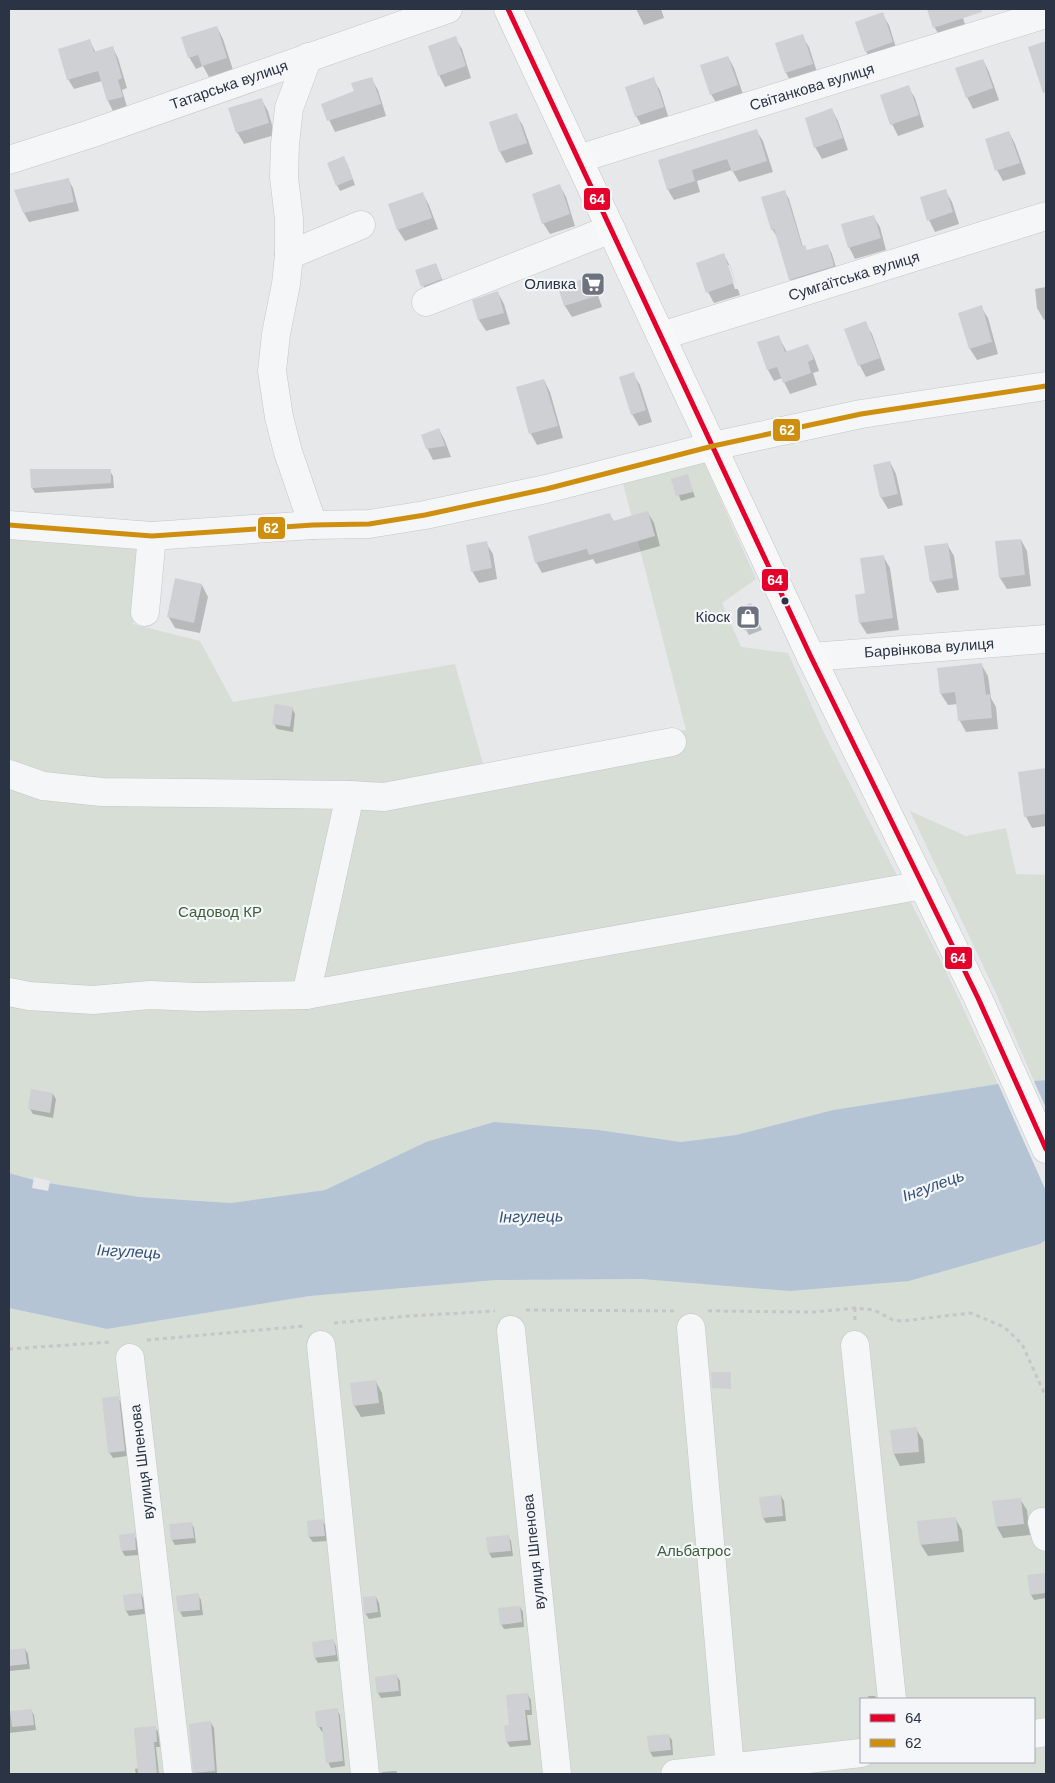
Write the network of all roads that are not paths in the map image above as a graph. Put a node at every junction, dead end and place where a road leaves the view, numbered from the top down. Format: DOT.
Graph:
graph roads {
  1 [pos="448,9"];
  2 [pos="508,9"];
  3 [pos="1046,14"];
  4 [pos="308,58"];
  5 [pos="578,159"];
  6 [pos="9,160"];
  7 [pos="1046,216"];
  8 [pos="361,225"];
  9 [pos="611,229"];
  10 [pos="288,254"];
  11 [pos="426,302"];
  12 [pos="661,336"];
  13 [pos="1046,386"];
  14 [pos="713,446"];
  15 [pos="9,525"];
  16 [pos="313,525"];
  17 [pos="152,536"];
  18 [pos="144,612"];
  19 [pos="1046,638"];
  20 [pos="811,657"];
  21 [pos="672,742"];
  22 [pos="9,774"];
  23 [pos="350,795"];
  24 [pos="923,885"];
  25 [pos="9,992"];
  26 [pos="306,995"];
  27 [pos="1046,1149"];
  28 [pos="512,1317"];
  29 [pos="690,1317"];
  30 [pos="319,1332"];
  31 [pos="855,1345"];
  32 [pos="130,1347"];
  33 [pos="892,1698"];
  34 [pos="860,1753"];
  35 [pos="730,1768"];
  36 [pos="178,1774"];
  37 [pos="365,1774"];
  38 [pos="557,1774"];
  39 [pos="676,1774"];
  1 -- 4 [label="street, Татарська вулиця"];
  2 -- 5 [label="main road"];
  3 -- 5 [label="street, Світанкова вулиця"];
  4 -- 6 [label="street, Татарська вулиця"];
  4 -- 10 [label="street"];
  5 -- 9 [label="main road"];
  7 -- 12 [label="street, Сумгаїтська вулиця"];
  8 -- 10 [label="street"];
  9 -- 11 [label="street"];
  9 -- 12 [label="main road"];
  10 -- 16 [label="street"];
  12 -- 14 [label="main road"];
  13 -- 14 [label="street"];
  14 -- 16 [label="street"];
  14 -- 20 [label="main road"];
  15 -- 17 [label="street"];
  16 -- 17 [label="street"];
  17 -- 18 [label="street"];
  19 -- 20 [label="street, Барвінкова вулиця"];
  20 -- 24 [label="main road"];
  21 -- 23 [label="street"];
  22 -- 23 [label="street"];
  23 -- 26 [label="street"];
  24 -- 26 [label="street"];
  24 -- 27 [label="main road"];
  25 -- 26 [label="street"];
  28 -- 38 [label="street, вулиця Шпенова"];
  29 -- 35 [label="street"];
  30 -- 37 [label="street"];
  31 -- 33 [label="street"];
  32 -- 36 [label="street, вулиця Шпенова"];
  34 -- 35 [label="street"];
  35 -- 39 [label="street"];
}
